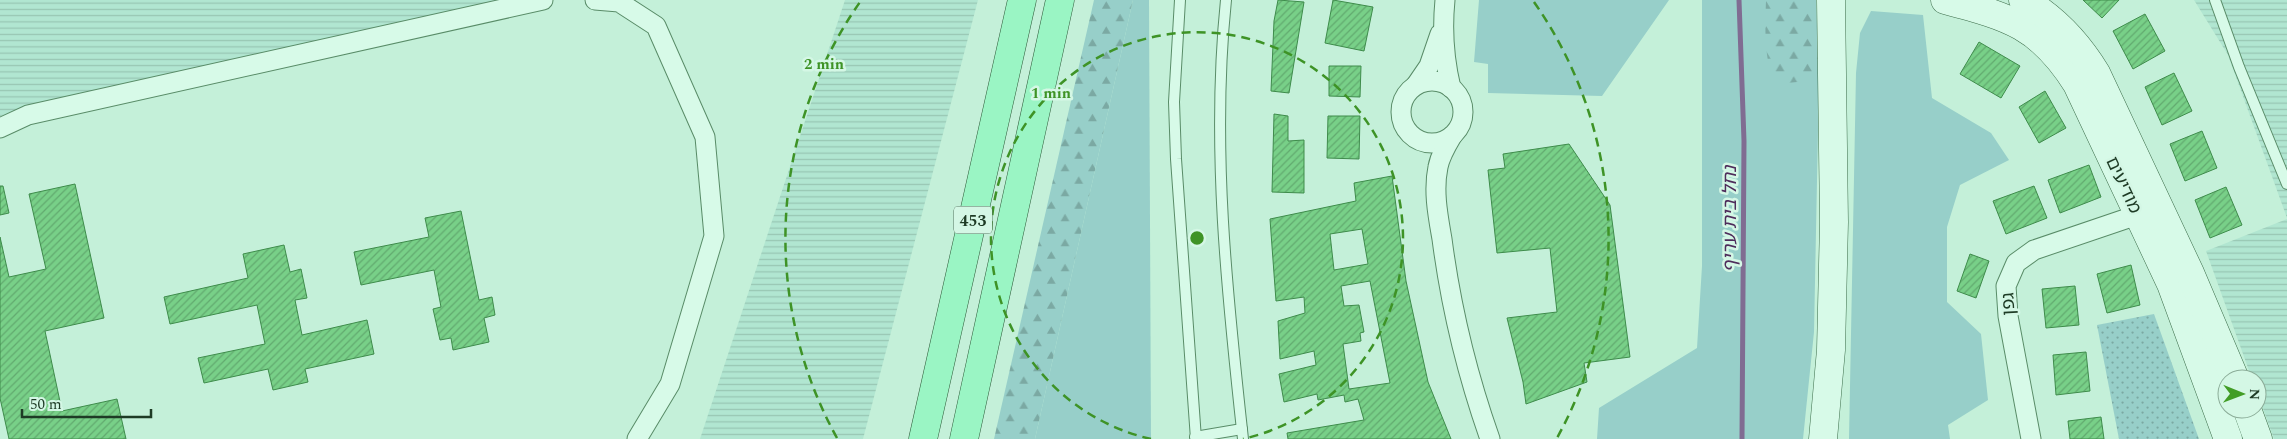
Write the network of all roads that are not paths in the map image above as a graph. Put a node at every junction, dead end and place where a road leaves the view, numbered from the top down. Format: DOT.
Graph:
graph roads {
  1 [pos="543,0"];
  2 [pos="595,0"];
  3 [pos="1022,0"];
  4 [pos="1060,0"];
  5 [pos="1180,0"];
  6 [pos="1226,0"];
  7 [pos="1445,0"];
  8 [pos="1831,0"];
  9 [pos="1945,0"];
  10 [pos="2024,0"];
  11 [pos="2215,0"];
  12 [pos="1444,23"];
  13 [pos="1416,85"];
  14 [pos="1452,88"];
  15 [pos="0,128"];
  16 [pos="1452,136"];
  17 [pos="1413,137"];
  18 [pos="2287,184"];
  19 [pos="1436,191"];
  20 [pos="2149,211"];
  21 [pos="2230,369"];
  22 [pos="2251,419"];
  23 [pos="1242,434"];
  24 [pos="1195,438"];
  25 [pos="637,439"];
  26 [pos="923,439"];
  27 [pos="964,439"];
  28 [pos="1490,439"];
  29 [pos="1823,439"];
  30 [pos="2031,439"];
  31 [pos="2228,439"];
  32 [pos="2258,439"];
  1 -- 15 [label="street"];
  2 -- 25 [label="street"];
  3 -- 26 [label="main road, 453"];
  4 -- 27 [label="main road, 453"];
  5 -- 24 [label="lane"];
  6 -- 23 [label="lane"];
  7 -- 12 [label="street"];
  8 -- 29 [label="street"];
  9 -- 20 [label="street, מודיעים"];
  10 -- 20 [label="street, מודיעים"];
  11 -- 18 [label="lane"];
  12 -- 13 [label="street"];
  12 -- 14 [label="street"];
  13 -- 14 [label="street"];
  13 -- 17 [label="street"];
  14 -- 16 [label="street"];
  16 -- 17 [label="street"];
  16 -- 19 [label="street"];
  17 -- 19 [label="street"];
  19 -- 28 [label="street"];
  20 -- 21 [label="street, מודיעים"];
  20 -- 30 [label="street, גפן"];
  20 -- 31 [label="street, מודיעים"];
  22 -- 32 [label="street"];
  23 -- 24 [label="lane"];
}
